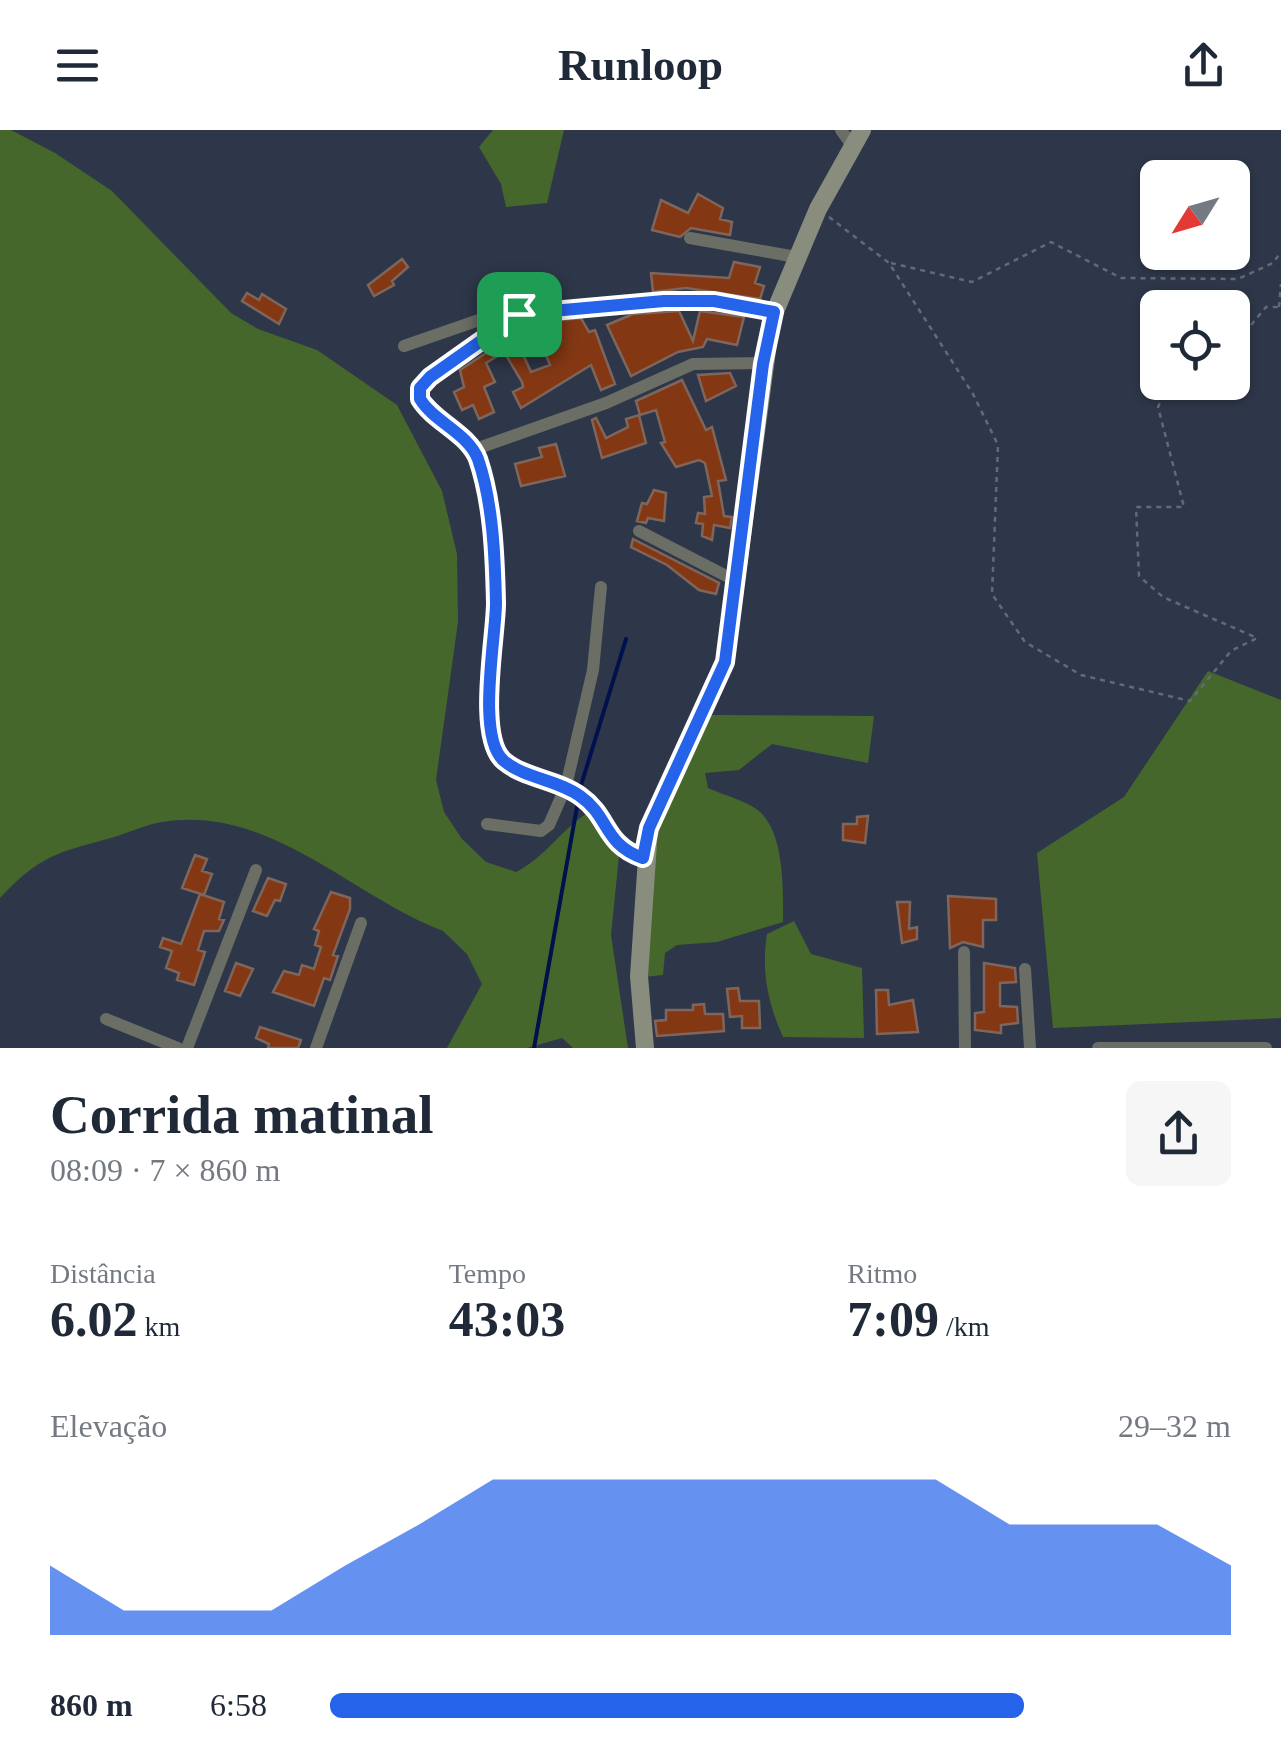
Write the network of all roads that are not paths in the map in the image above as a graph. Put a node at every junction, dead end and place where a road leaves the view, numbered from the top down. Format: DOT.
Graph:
graph roads {
  1 [pos="851,135"];
  2 [pos="690,238"];
  3 [pos="796,257"];
  4 [pos="774,312"];
  5 [pos="519,314"];
  6 [pos="404,346"];
  7 [pos="763,364"];
  8 [pos="473,450"];
  9 [pos="638,531"];
  10 [pos="736,582"];
  11 [pos="602,587"];
  12 [pos="566,786"];
  13 [pos="486,824"];
  14 [pos="643,858"];
  15 [pos="256,870"];
  16 [pos="361,924"];
  17 [pos="964,952"];
  18 [pos="1026,968"];
  19 [pos="106,1019"];
  20 [pos="178,1048"];
  21 [pos="186,1048"];
  22 [pos="316,1048"];
  23 [pos="645,1048"];
  24 [pos="964,1048"];
  25 [pos="1030,1048"];
  26 [pos="1098,1048"];
  27 [pos="1266,1048"];
  1 -- 3 [label="street"];
  2 -- 3 [label="street"];
  3 -- 4 [label="street"];
  4 -- 5 [label="street"];
  4 -- 7 [label="street"];
  5 -- 6 [label="street"];
  5 -- 8 [label="street"];
  7 -- 8 [label="street"];
  7 -- 10 [label="street"];
  8 -- 12 [label="street"];
  9 -- 10 [label="street"];
  10 -- 14 [label="street"];
  11 -- 12 [label="street"];
  12 -- 13 [label="street"];
  12 -- 14 [label="street"];
  14 -- 23 [label="street"];
  15 -- 21 [label="street"];
  16 -- 22 [label="street"];
  17 -- 24 [label="street"];
  18 -- 25 [label="street"];
  19 -- 20 [label="street"];
  26 -- 27 [label="street"];
}
